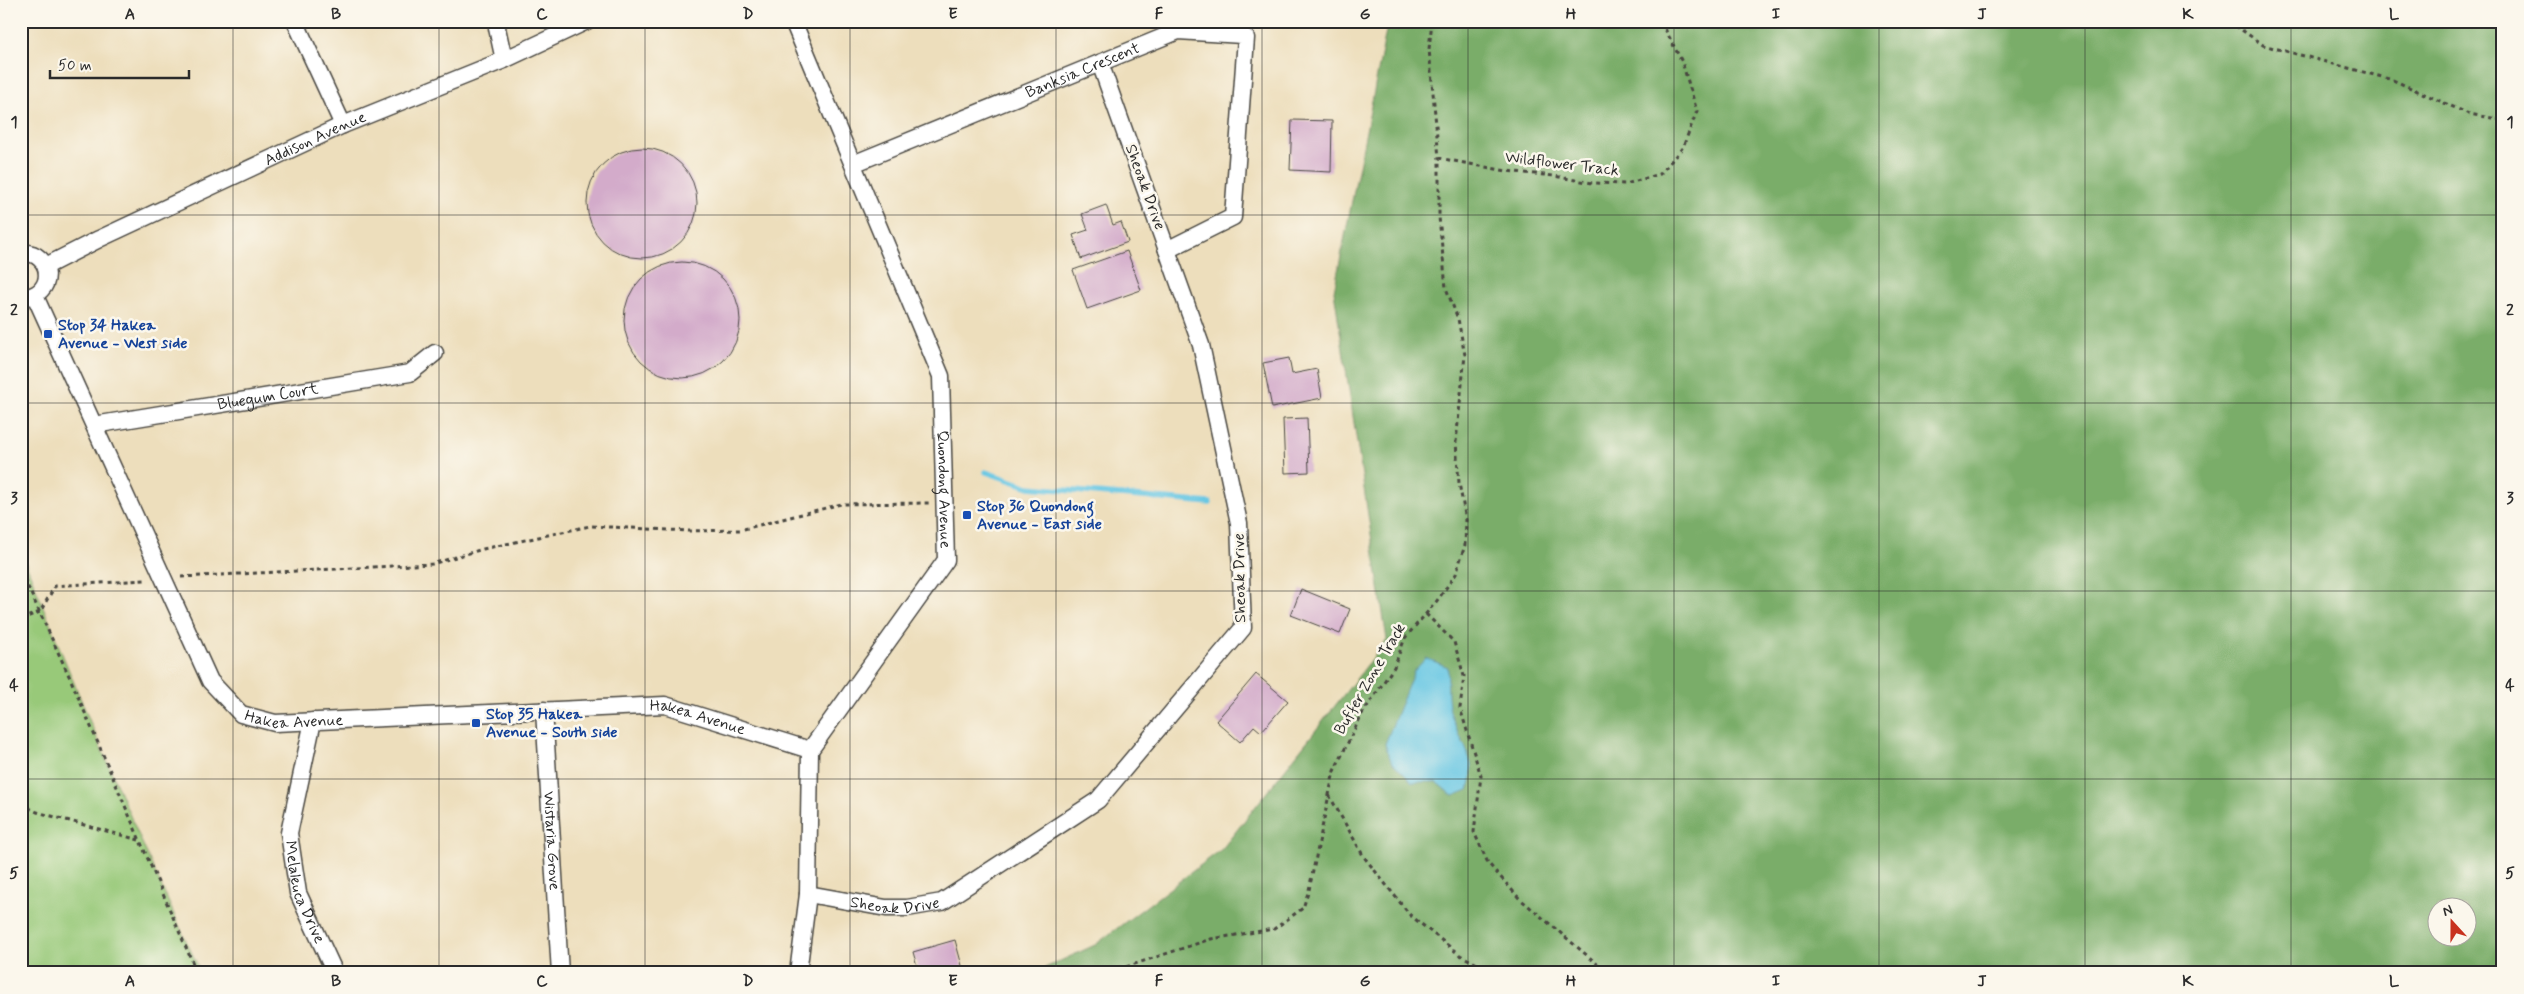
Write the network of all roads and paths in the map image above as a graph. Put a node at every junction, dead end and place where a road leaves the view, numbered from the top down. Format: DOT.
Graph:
graph roads {
  1 [pos="295,21"];
  2 [pos="498,21"];
  3 [pos="587,21"];
  4 [pos="793,21"];
  5 [pos="1432,21"];
  6 [pos="1661,21"];
  7 [pos="2229,21"];
  8 [pos="504,60"];
  9 [pos="1100,63"];
  10 [pos="2503,120"];
  11 [pos="343,125"];
  12 [pos="1439,158"];
  13 [pos="853,164"];
  14 [pos="1167,250"];
  15 [pos="21,253"];
  16 [pos="46,266"];
  17 [pos="28,296"];
  18 [pos="435,353"];
  19 [pos="94,425"];
  20 [pos="945,504"];
  21 [pos="21,572"];
  22 [pos="164,578"];
  23 [pos="40,612"];
  24 [pos="1426,614"];
  25 [pos="21,619"];
  26 [pos="544,710"];
  27 [pos="313,721"];
  28 [pos="810,750"];
  29 [pos="1328,795"];
  30 [pos="21,804"];
  31 [pos="139,840"];
  32 [pos="808,894"];
  33 [pos="197,973"];
  34 [pos="335,973"];
  35 [pos="560,973"];
  36 [pos="798,973"];
  37 [pos="1087,973"];
  38 [pos="1494,973"];
  39 [pos="1608,973"];
  1 -- 11 [label="street"];
  2 -- 8 [label="street"];
  3 -- 8 [label="street, Addison Avenue"];
  4 -- 13 [label="street, Quondong Avenue"];
  5 -- 12 [label="path"];
  6 -- 12 [label="path, Wildflower Track"];
  7 -- 10 [label="path"];
  8 -- 11 [label="street, Addison Avenue"];
  9 -- 13 [label="street, Banksia Crescent"];
  9 -- 14 [label="street, Sheoak Drive"];
  9 -- 14 [label="street, Banksia Crescent"];
  11 -- 16 [label="street, Addison Avenue"];
  12 -- 24 [label="path, Buffer Zone Track"];
  13 -- 20 [label="street, Quondong Avenue"];
  14 -- 32 [label="street, Sheoak Drive"];
  15 -- 16 [label="street"];
  16 -- 17 [label="street"];
  17 -- 19 [label="street, Hakea Avenue"];
  18 -- 19 [label="street, Bluegum Court"];
  19 -- 22 [label="street, Hakea Avenue"];
  20 -- 22 [label="path"];
  20 -- 28 [label="street, Quondong Avenue"];
  21 -- 23 [label="path"];
  22 -- 23 [label="path"];
  22 -- 27 [label="street, Hakea Avenue"];
  23 -- 25 [label="path"];
  23 -- 31 [label="path"];
  24 -- 29 [label="path, Buffer Zone Track"];
  24 -- 39 [label="path"];
  26 -- 27 [label="street, Hakea Avenue"];
  26 -- 28 [label="street, Hakea Avenue"];
  26 -- 35 [label="street, Wistaria Grove"];
  27 -- 34 [label="street, Melaleuca Drive"];
  28 -- 32 [label="street"];
  29 -- 37 [label="path, Buffer Zone Track"];
  29 -- 38 [label="path"];
  30 -- 31 [label="path"];
  31 -- 33 [label="path"];
  32 -- 36 [label="street"];
}
